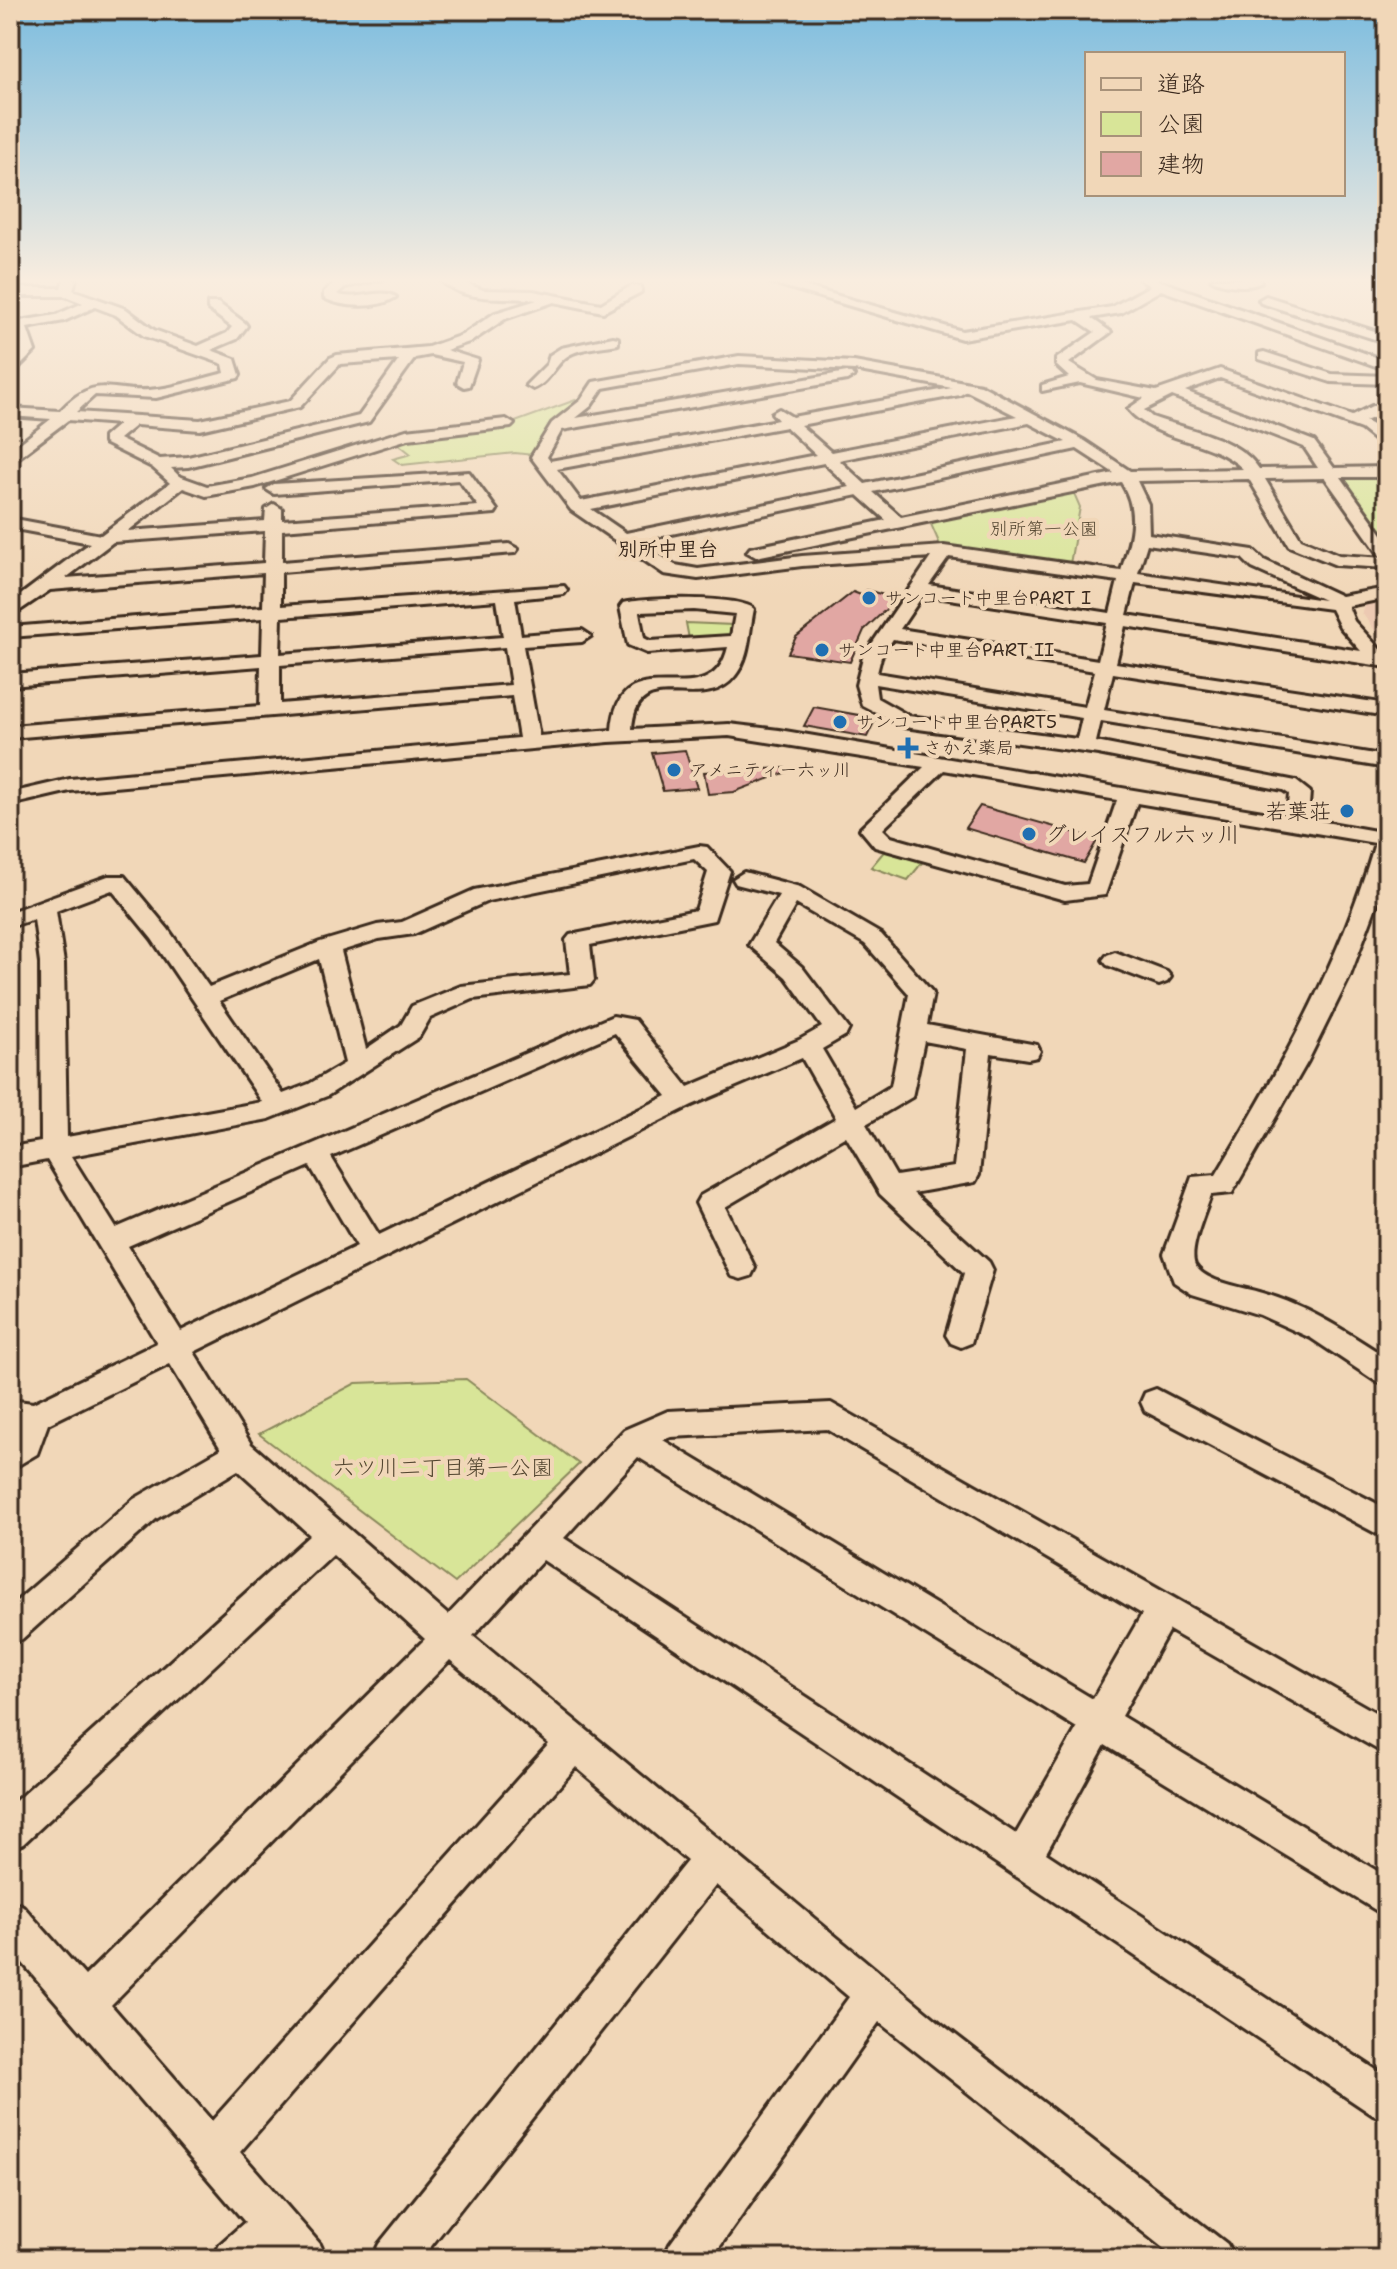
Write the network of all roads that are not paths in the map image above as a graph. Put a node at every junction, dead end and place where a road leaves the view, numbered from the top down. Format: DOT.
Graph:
graph roads {
  1 [pos="193,385"];
  2 [pos="316,385"];
  3 [pos="389,385"];
  4 [pos="599,385"];
  5 [pos="746,385"];
  6 [pos="802,385"];
  7 [pos="959,385"];
  8 [pos="1058,385"];
  9 [pos="1099,385"];
  10 [pos="1187,385"];
  11 [pos="1253,385"];
  12 [pos="976,388"];
  13 [pos="1047,388"];
  14 [pos="1165,393"];
  15 [pos="756,394"];
  16 [pos="1387,409"];
  17 [pos="10,412"];
  18 [pos="62,418"];
  19 [pos="1030,418"];
  20 [pos="132,421"];
  21 [pos="788,421"];
  22 [pos="1353,421"];
  23 [pos="506,424"];
  24 [pos="557,426"];
  25 [pos="1080,444"];
  26 [pos="1387,445"];
  27 [pos="825,458"];
  28 [pos="10,459"];
  29 [pos="158,464"];
  30 [pos="544,467"];
  31 [pos="1387,472"];
  32 [pos="1330,473"];
  33 [pos="1253,474"];
  34 [pos="1125,476"];
  35 [pos="274,481"];
  36 [pos="180,483"];
  37 [pos="862,487"];
  38 [pos="577,507"];
  39 [pos="897,522"];
  40 [pos="10,523"];
  41 [pos="273,525"];
  42 [pos="34,528"];
  43 [pos="1140,538"];
  44 [pos="107,539"];
  45 [pos="621,539"];
  46 [pos="10,546"];
  47 [pos="509,549"];
  48 [pos="944,551"];
  49 [pos="1387,553"];
  50 [pos="1387,563"];
  51 [pos="273,566"];
  52 [pos="670,570"];
  53 [pos="460,575"];
  54 [pos="1128,577"];
  55 [pos="46,585"];
  56 [pos="918,589"];
  57 [pos="558,590"];
  58 [pos="1387,593"];
  59 [pos="505,594"];
  60 [pos="1338,603"];
  61 [pos="272,611"];
  62 [pos="10,612"];
  63 [pos="1117,619"];
  64 [pos="10,632"];
  65 [pos="887,633"];
  66 [pos="582,636"];
  67 [pos="513,640"];
  68 [pos="737,641"];
  69 [pos="271,658"];
  70 [pos="1383,664"];
  71 [pos="1105,668"];
  72 [pos="866,677"];
  73 [pos="10,680"];
  74 [pos="521,690"];
  75 [pos="1387,710"];
  76 [pos="270,711"];
  77 [pos="1093,715"];
  78 [pos="904,721"];
  79 [pos="10,729"];
  80 [pos="622,735"];
  81 [pos="530,744"];
  82 [pos="1085,747"];
  83 [pos="875,753"];
  84 [pos="1387,762"];
  85 [pos="939,764"];
  86 [pos="12,793"];
  87 [pos="1129,796"];
  88 [pos="1297,825"];
  89 [pos="1387,839"];
  90 [pos="744,879"];
  91 [pos="792,892"];
  92 [pos="44,907"];
  93 [pos="10,920"];
  94 [pos="328,947"];
  95 [pos="1115,960"];
  96 [pos="1159,977"];
  97 [pos="205,998"];
  98 [pos="914,1031"];
  99 [pos="980,1043"];
  100 [pos="808,1046"];
  101 [pos="1028,1051"];
  102 [pos="358,1066"];
  103 [pos="683,1099"];
  104 [pos="277,1105"];
  105 [pos="852,1120"];
  106 [pos="54,1150"];
  107 [pos="315,1153"];
  108 [pos="10,1157"];
  109 [pos="889,1187"];
  110 [pos="110,1242"];
  111 [pos="374,1250"];
  112 [pos="741,1268"];
  113 [pos="961,1335"];
  114 [pos="174,1347"];
  115 [pos="1387,1373"];
  116 [pos="1156,1402"];
  117 [pos="22,1415"];
  118 [pos="635,1439"];
  119 [pos="240,1453"];
  120 [pos="10,1457"];
  121 [pos="1387,1525"];
  122 [pos="332,1535"];
  123 [pos="539,1539"];
  124 [pos="1163,1609"];
  125 [pos="10,1628"];
  126 [pos="449,1638"];
  127 [pos="1100,1721"];
  128 [pos="1387,1738"];
  129 [pos="574,1743"];
  130 [pos="10,1831"];
  131 [pos="713,1858"];
  132 [pos="1022,1859"];
  133 [pos="1387,1898"];
  134 [pos="10,1919"];
  135 [pos="875,1994"];
  136 [pos="85,2004"];
  137 [pos="1387,2101"];
  138 [pos="212,2152"];
  139 [pos="274,2224"];
  140 [pos="235,2259"];
  141 [pos="305,2259"];
  142 [pos="394,2259"];
  143 [pos="685,2259"];
  144 [pos="1212,2259"];
  1 -- 18 [label="street"];
  2 -- 20 [label="street"];
  3 -- 29 [label="street"];
  4 -- 24 [label="street"];
  5 -- 15 [label="street"];
  6 -- 15 [label="street"];
  7 -- 12 [label="street"];
  8 -- 13 [label="street"];
  9 -- 14 [label="street"];
  10 -- 14 [label="street"];
  11 -- 22 [label="street"];
  12 -- 19 [label="street"];
  12 -- 21 [label="street"];
  14 -- 32 [label="street"];
  14 -- 33 [label="street"];
  15 -- 21 [label="street"];
  15 -- 24 [label="street"];
  16 -- 22 [label="street"];
  17 -- 18 [label="street"];
  18 -- 20 [label="street"];
  18 -- 28 [label="street"];
  19 -- 25 [label="street"];
  19 -- 27 [label="street"];
  20 -- 29 [label="street"];
  21 -- 27 [label="street"];
  21 -- 30 [label="street"];
  22 -- 26 [label="street"];
  23 -- 35 [label="street"];
  24 -- 30 [label="street"];
  25 -- 34 [label="street"];
  25 -- 37 [label="street"];
  27 -- 37 [label="street"];
  27 -- 38 [label="street"];
  29 -- 36 [label="street"];
  30 -- 38 [label="street"];
  31 -- 32 [label="street"];
  32 -- 33 [label="street"];
  32 -- 49 [label="street"];
  33 -- 34 [label="street"];
  33 -- 50 [label="street"];
  34 -- 39 [label="street"];
  34 -- 43 [label="street"];
  35 -- 36 [label="street"];
  35 -- 41 [label="street"];
  35 -- 41 [label="street"];
  36 -- 44 [label="street"];
  37 -- 39 [label="street"];
  37 -- 45 [label="street"];
  38 -- 45 [label="street"];
  39 -- 52 [label="street"];
  40 -- 42 [label="street"];
  41 -- 44 [label="street"];
  41 -- 51 [label="street"];
  42 -- 44 [label="street"];
  42 -- 46 [label="street"];
  43 -- 54 [label="street"];
  43 -- 60 [label="street"];
  44 -- 55 [label="street"];
  45 -- 52 [label="street"];
  47 -- 53 [label="street"];
  48 -- 52 [label="street"];
  48 -- 54 [label="street"];
  48 -- 56 [label="street"];
  51 -- 53 [label="street"];
  51 -- 55 [label="street"];
  51 -- 61 [label="street"];
  53 -- 59 [label="street"];
  53 -- 61 [label="street"];
  54 -- 60 [label="street"];
  54 -- 63 [label="street"];
  55 -- 62 [label="street"];
  56 -- 63 [label="street"];
  56 -- 65 [label="street"];
  57 -- 59 [label="street"];
  58 -- 60 [label="street"];
  59 -- 67 [label="street"];
  60 -- 70 [label="street"];
  61 -- 64 [label="street"];
  61 -- 69 [label="street"];
  63 -- 70 [label="street"];
  63 -- 71 [label="street"];
  65 -- 71 [label="street"];
  65 -- 72 [label="street"];
  66 -- 67 [label="street"];
  67 -- 69 [label="street"];
  67 -- 74 [label="street"];
  68 -- 68 [label="street"];
  68 -- 80 [label="street"];
  69 -- 73 [label="street"];
  69 -- 76 [label="street"];
  71 -- 75 [label="street"];
  71 -- 77 [label="street"];
  72 -- 77 [label="street"];
  72 -- 78 [label="street"];
  74 -- 76 [label="street"];
  74 -- 81 [label="street"];
  76 -- 79 [label="street"];
  77 -- 82 [label="street"];
  77 -- 84 [label="street"];
  78 -- 82 [label="street"];
  78 -- 83 [label="street"];
  80 -- 81 [label="street"];
  80 -- 83 [label="street"];
  81 -- 86 [label="street"];
  82 -- 88 [label="street"];
  83 -- 85 [label="street"];
  85 -- 87 [label="street"];
  85 -- 87 [label="street"];
  87 -- 88 [label="street"];
  88 -- 89 [label="street"];
  89 -- 115 [label="street"];
  90 -- 91 [label="street"];
  91 -- 98 [label="street"];
  91 -- 100 [label="street"];
  92 -- 93 [label="street"];
  92 -- 97 [label="street"];
  92 -- 106 [label="street"];
  94 -- 97 [label="street"];
  94 -- 102 [label="street"];
  94 -- 102 [label="street"];
  95 -- 96 [label="street"];
  97 -- 104 [label="street"];
  98 -- 99 [label="street"];
  98 -- 105 [label="street"];
  99 -- 101 [label="street"];
  99 -- 109 [label="street"];
  100 -- 103 [label="street"];
  100 -- 105 [label="street"];
  102 -- 104 [label="street"];
  103 -- 107 [label="street"];
  103 -- 111 [label="street"];
  104 -- 106 [label="street"];
  105 -- 109 [label="street"];
  105 -- 112 [label="street"];
  106 -- 108 [label="street"];
  106 -- 110 [label="street"];
  107 -- 110 [label="street"];
  107 -- 111 [label="street"];
  109 -- 113 [label="street"];
  110 -- 114 [label="street"];
  111 -- 114 [label="street"];
  114 -- 117 [label="street"];
  114 -- 119 [label="street"];
  116 -- 121 [label="street"];
  117 -- 120 [label="street"];
  118 -- 123 [label="street"];
  118 -- 124 [label="street"];
  118 -- 127 [label="street"];
  119 -- 122 [label="street"];
  119 -- 125 [label="street"];
  122 -- 126 [label="street"];
  122 -- 130 [label="street"];
  123 -- 126 [label="street"];
  123 -- 132 [label="street"];
  124 -- 127 [label="street"];
  124 -- 128 [label="street"];
  126 -- 129 [label="street"];
  126 -- 136 [label="street"];
  127 -- 132 [label="street"];
  127 -- 133 [label="street"];
  129 -- 131 [label="street"];
  129 -- 138 [label="street"];
  131 -- 135 [label="street"];
  131 -- 142 [label="street"];
  132 -- 137 [label="street"];
  134 -- 136 [label="street"];
  135 -- 143 [label="street"];
  135 -- 144 [label="street"];
  136 -- 138 [label="street"];
  138 -- 139 [label="street"];
  139 -- 140 [label="street"];
  139 -- 141 [label="street"];
}
